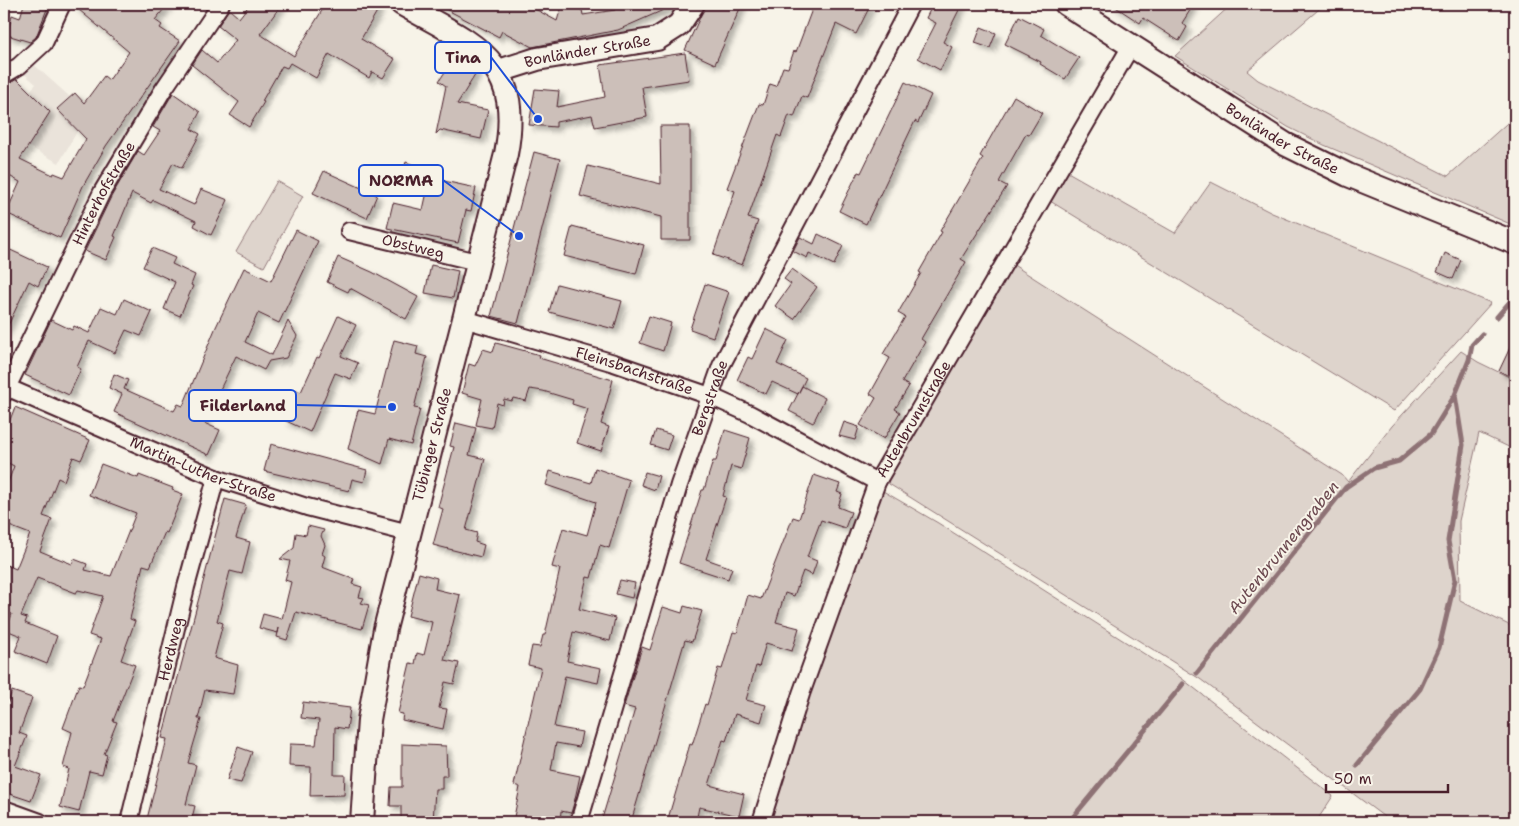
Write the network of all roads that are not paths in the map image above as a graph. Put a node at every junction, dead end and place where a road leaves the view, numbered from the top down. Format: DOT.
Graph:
graph roads {
  1 [pos="62,4"];
  2 [pos="221,4"];
  3 [pos="402,4"];
  4 [pos="692,4"];
  5 [pos="911,4"];
  6 [pos="1066,4"];
  7 [pos="1131,46"];
  8 [pos="499,71"];
  9 [pos="4,75"];
  10 [pos="349,231"];
  11 [pos="1515,243"];
  12 [pos="477,262"];
  13 [pos="464,318"];
  14 [pos="5,389"];
  15 [pos="710,396"];
  16 [pos="216,478"];
  17 [pos="877,482"];
  18 [pos="409,533"];
  19 [pos="4,809"];
  20 [pos="40,822"];
  21 [pos="129,822"];
  22 [pos="362,822"];
  23 [pos="579,822"];
  24 [pos="761,822"];
  1 -- 9 [label="street"];
  2 -- 14 [label="street, Hinterhofstraße"];
  3 -- 8 [label="main road"];
  4 -- 8 [label="main road, Bonländer Straße"];
  5 -- 15 [label="street, Bergstraße"];
  6 -- 7 [label="main road, Bonländer Straße"];
  7 -- 11 [label="main road, Bonländer Straße"];
  7 -- 17 [label="street, Autenbrunnstraße"];
  8 -- 12 [label="main road, Tübinger Straße"];
  10 -- 12 [label="street, Obstweg"];
  12 -- 13 [label="main road, Tübinger Straße"];
  13 -- 15 [label="street, Fleinsbachstraße"];
  13 -- 18 [label="main road, Tübinger Straße"];
  14 -- 16 [label="street, Martin-Luther-Straße"];
  15 -- 17 [label="street, Fleinsbachstraße"];
  15 -- 23 [label="street, Bergstraße"];
  16 -- 18 [label="street, Martin-Luther-Straße"];
  16 -- 21 [label="street, Herdweg"];
  17 -- 24 [label="street, Autenbrunnstraße"];
  18 -- 22 [label="main road, Tübinger Straße"];
  19 -- 20 [label="street"];
}
